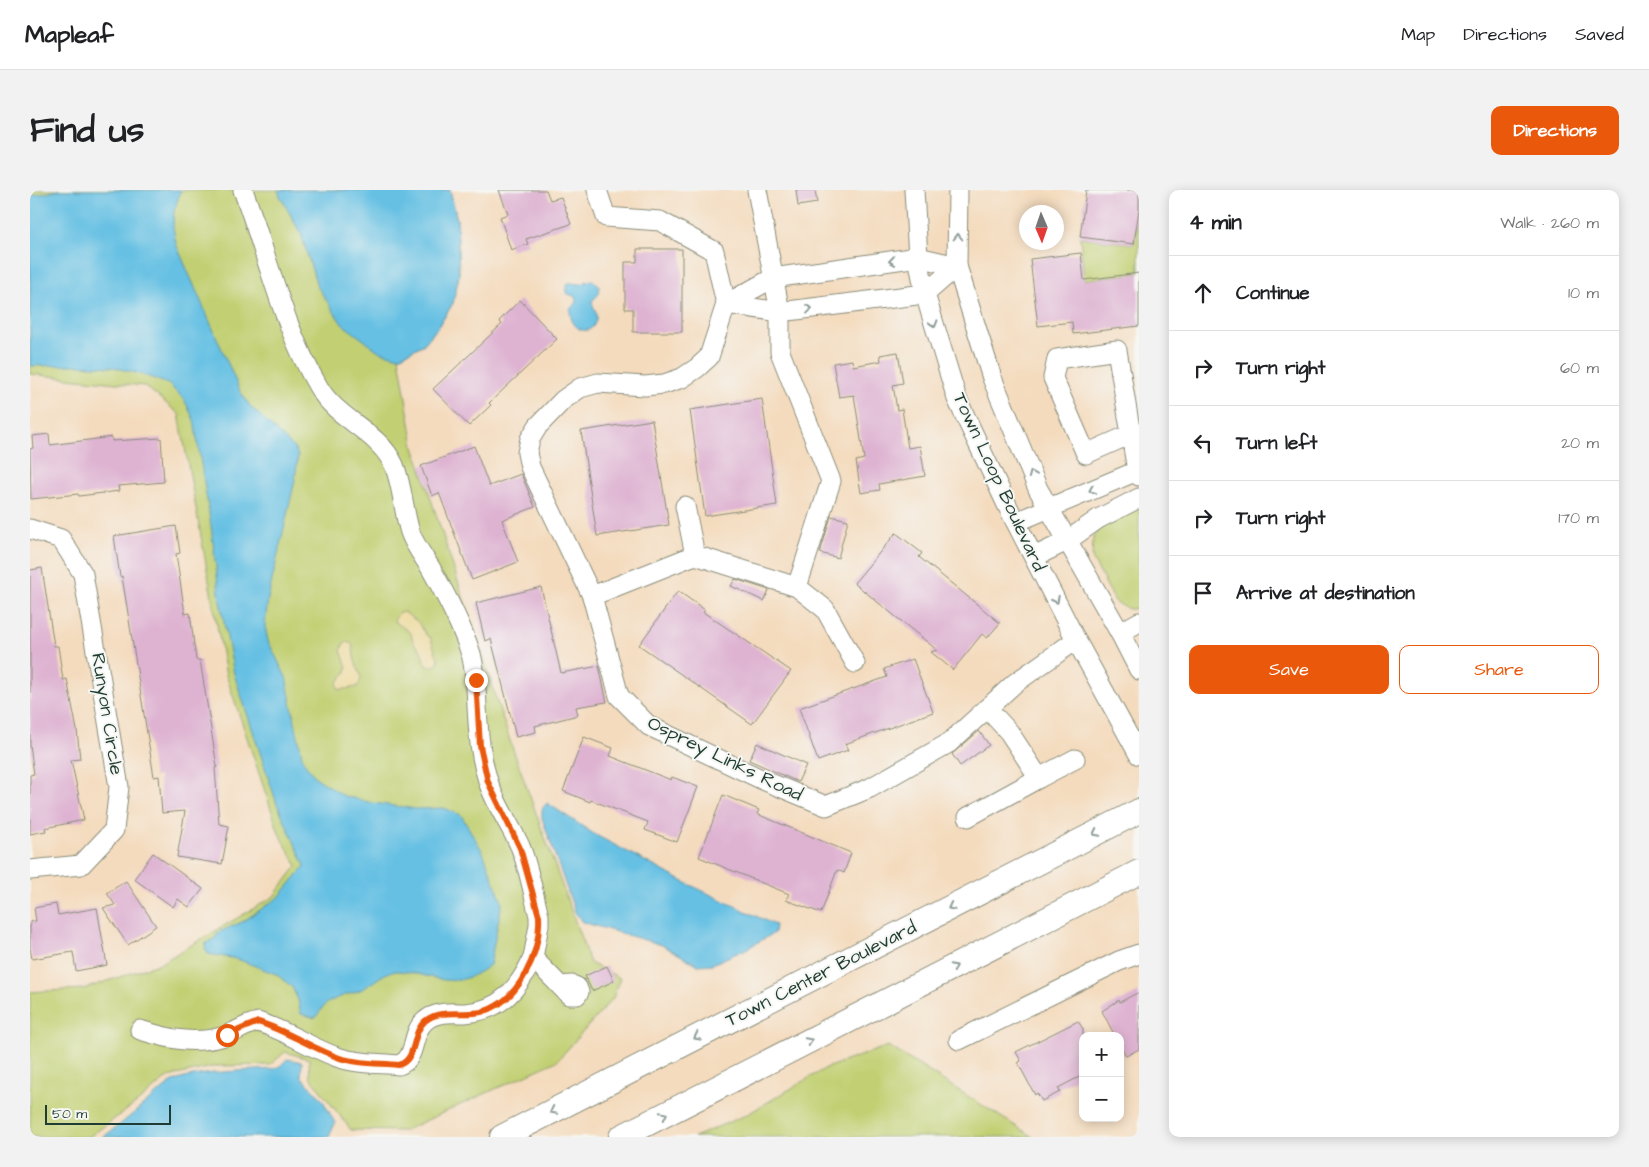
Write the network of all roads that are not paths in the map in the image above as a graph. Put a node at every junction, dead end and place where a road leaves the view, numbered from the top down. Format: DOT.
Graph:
graph roads {
  1 [pos="243,190"];
  2 [pos="597,190"];
  3 [pos="756,190"];
  4 [pos="914,190"];
  5 [pos="958,190"];
  6 [pos="918,257"];
  7 [pos="957,266"];
  8 [pos="773,278"];
  9 [pos="925,294"];
  10 [pos="726,304"];
  11 [pos="780,312"];
  12 [pos="1135,434"];
  13 [pos="1138,474"];
  14 [pos="1139,498"];
  15 [pos="685,506"];
  16 [pos="1048,508"];
  17 [pos="1016,522"];
  18 [pos="30,529"];
  19 [pos="1067,541"];
  20 [pos="696,555"];
  21 [pos="1034,557"];
  22 [pos="797,587"];
  23 [pos="592,596"];
  24 [pos="1139,622"];
  25 [pos="1120,633"];
  26 [pos="1076,640"];
  27 [pos="856,662"];
  28 [pos="1139,670"];
  29 [pos="988,708"];
  30 [pos="1139,755"];
  31 [pos="1075,759"];
  32 [pos="1039,778"];
  33 [pos="1139,811"];
  34 [pos="968,817"];
  35 [pos="30,870"];
  36 [pos="1139,872"];
  37 [pos="1139,954"];
  38 [pos="533,958"];
  39 [pos="560,986"];
  40 [pos="140,1030"];
  41 [pos="959,1040"];
  42 [pos="502,1137"];
  43 [pos="621,1137"];
  1 -- 38 [label="street"];
  2 -- 10 [label="street"];
  3 -- 8 [label="street"];
  4 -- 6 [label="street, Town Loop Boulevard"];
  7 -- 5 [label="street, Town Loop Boulevard, one-way"];
  6 -- 7 [label="street"];
  6 -- 8 [label="street, one-way"];
  6 -- 9 [label="street, Town Loop Boulevard"];
  7 -- 9 [label="street"];
  16 -- 7 [label="street, Town Loop Boulevard, one-way"];
  8 -- 10 [label="street"];
  8 -- 11 [label="street"];
  11 -- 9 [label="street, one-way"];
  9 -- 17 [label="street, Town Loop Boulevard, one-way"];
  10 -- 11 [label="street"];
  10 -- 23 [label="street, Osprey Links Road"];
  11 -- 22 [label="street"];
  12 -- 12 [label="street"];
  12 -- 13 [label="street"];
  13 -- 16 [label="street, one-way"];
  14 -- 19 [label="street"];
  15 -- 20 [label="street"];
  16 -- 17 [label="street"];
  16 -- 19 [label="street, Town Loop Boulevard"];
  17 -- 21 [label="street, Town Loop Boulevard"];
  18 -- 35 [label="street, Runyon Circle"];
  19 -- 21 [label="street"];
  19 -- 25 [label="street, Town Loop Boulevard"];
  20 -- 22 [label="street"];
  20 -- 23 [label="street"];
  21 -- 26 [label="street, Town Loop Boulevard, one-way"];
  22 -- 27 [label="street"];
  23 -- 29 [label="street, Osprey Links Road"];
  24 -- 25 [label="street"];
  25 -- 28 [label="street, Town Loop Boulevard"];
  26 -- 29 [label="street, Osprey Links Road"];
  26 -- 30 [label="street, Town Loop Boulevard"];
  29 -- 32 [label="street"];
  31 -- 32 [label="street"];
  32 -- 34 [label="street"];
  33 -- 42 [label="main road, Town Center Boulevard, one-way"];
  43 -- 36 [label="main road, one-way"];
  37 -- 41 [label="street"];
  38 -- 39 [label="street"];
  38 -- 40 [label="street"];
}
